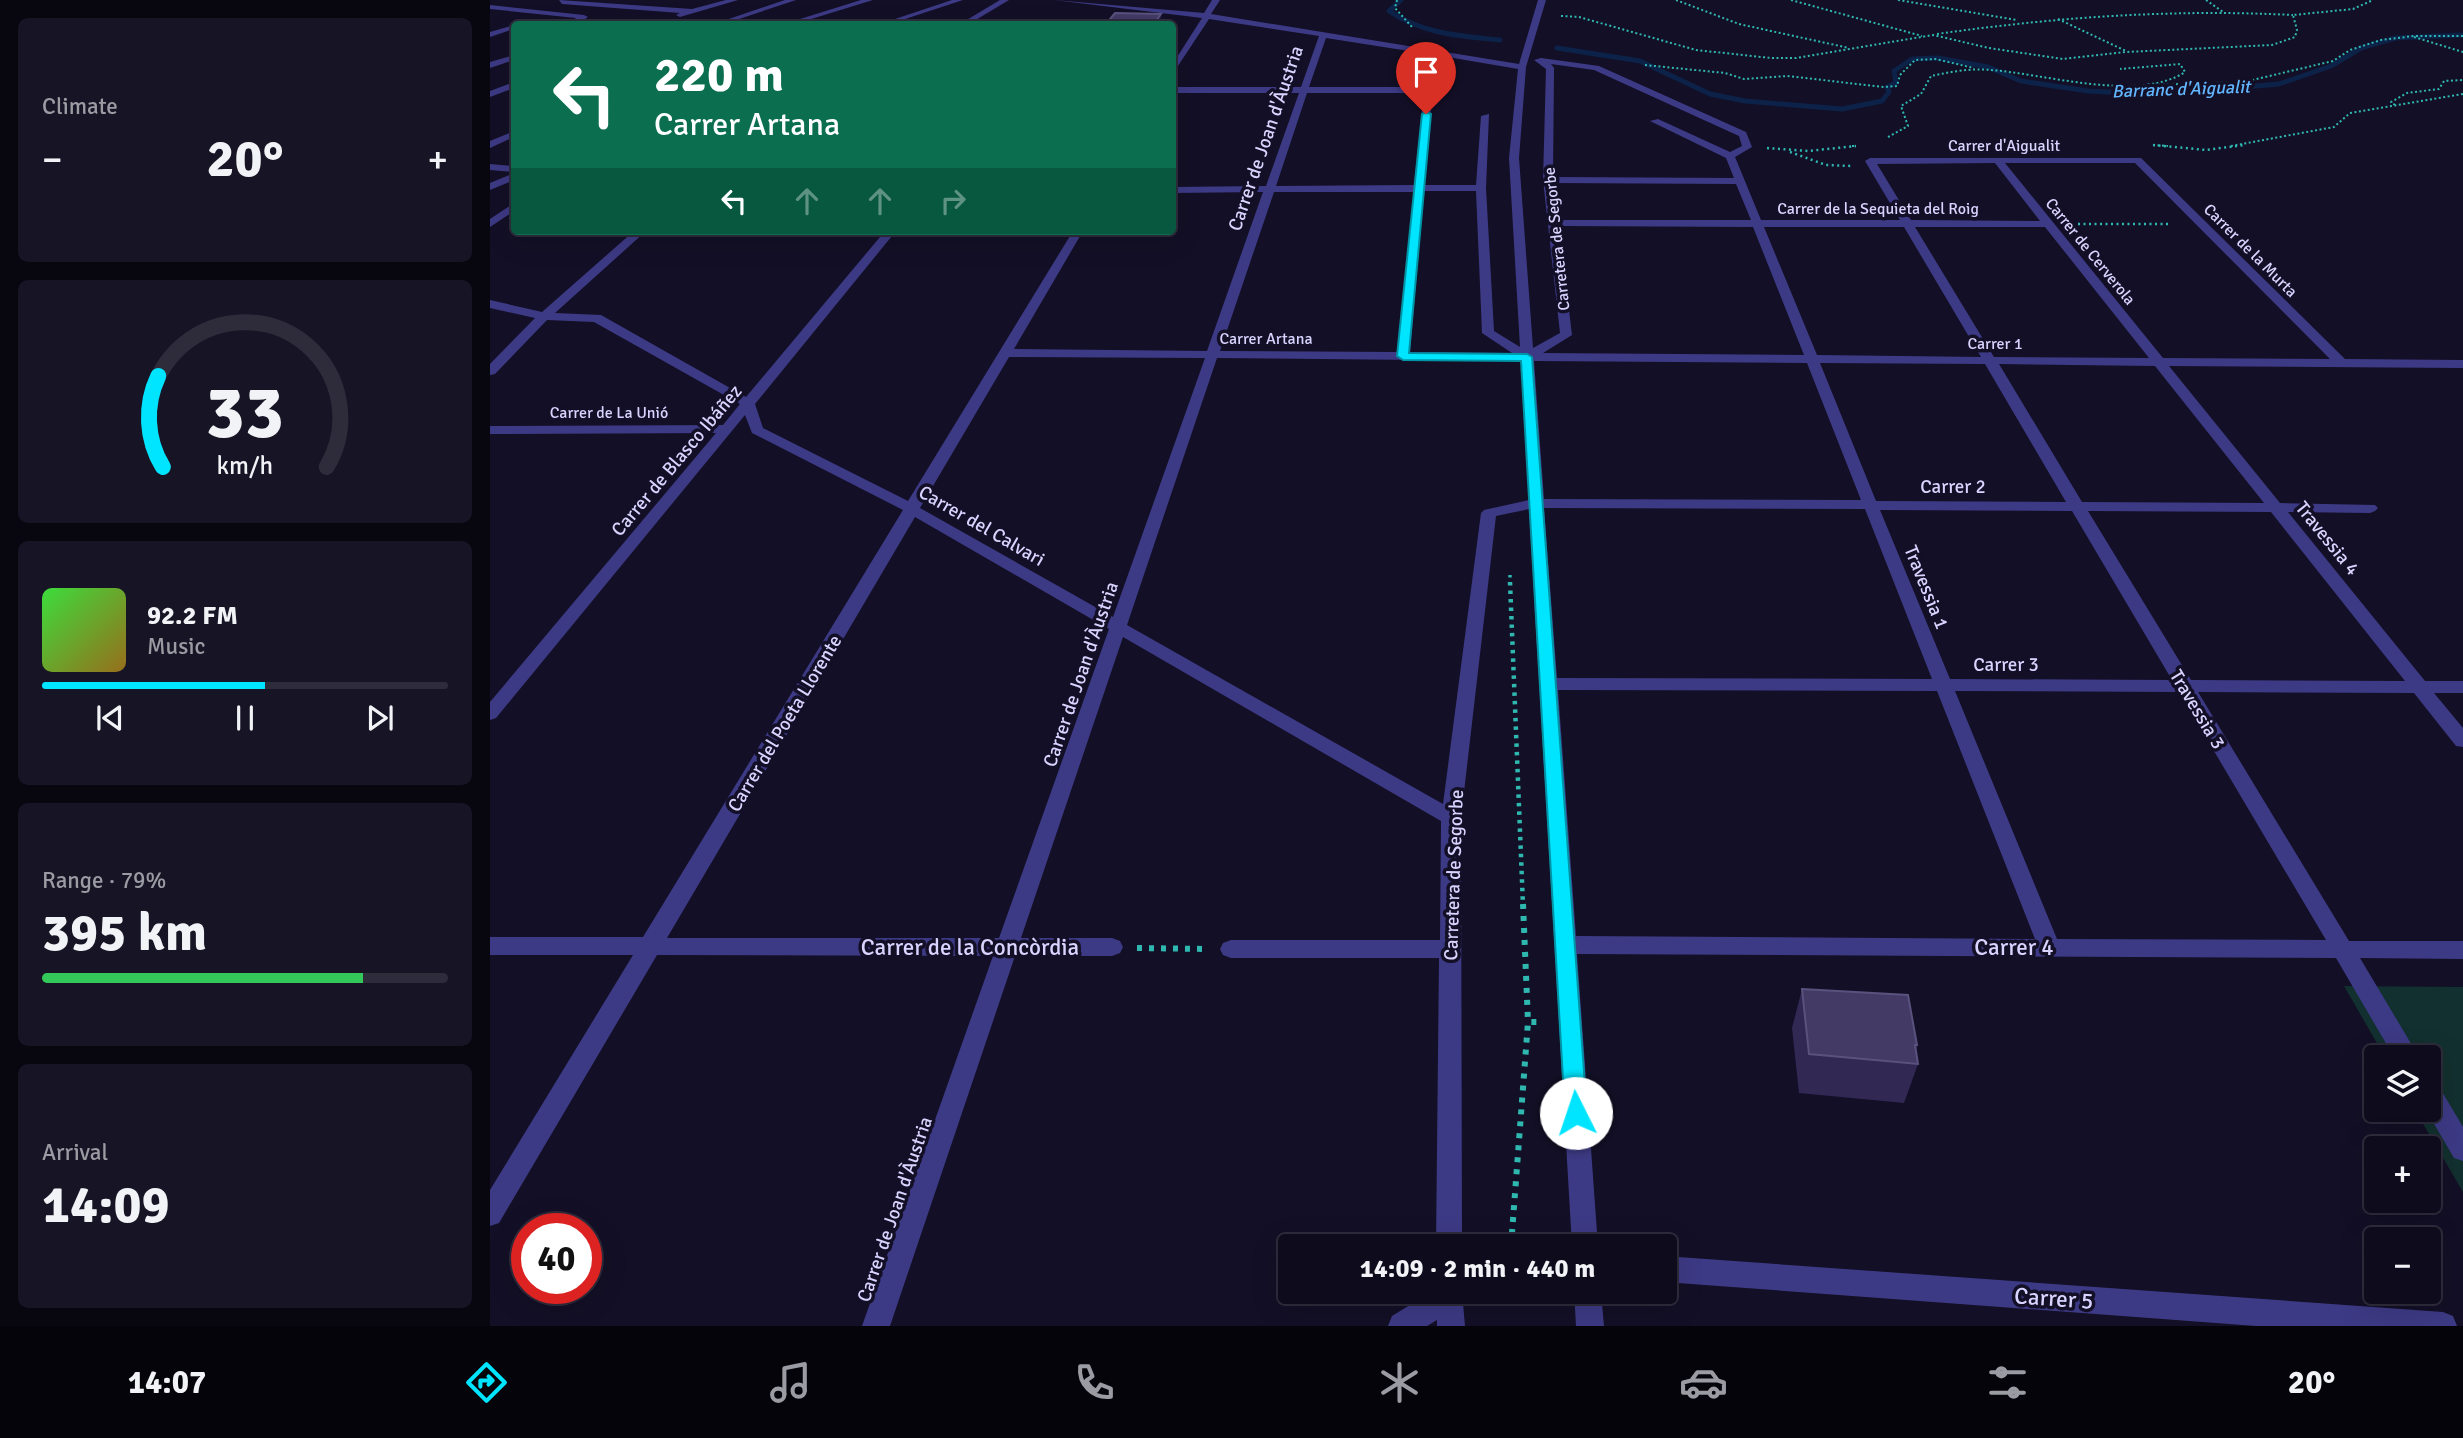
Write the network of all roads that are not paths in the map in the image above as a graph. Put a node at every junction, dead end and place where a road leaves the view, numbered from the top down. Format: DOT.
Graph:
graph roads {
  1 [pos="574,0"];
  2 [pos="650,0"];
  3 [pos="733,0"];
  4 [pos="792,0"];
  5 [pos="843,0"];
  6 [pos="869,0"];
  7 [pos="959,0"];
  8 [pos="1005,0"];
  9 [pos="1058,0"];
  10 [pos="1216,0"];
  11 [pos="1542,0"];
  12 [pos="562,2"];
  13 [pos="859,2"];
  14 [pos="605,6"];
  15 [pos="490,7"];
  16 [pos="630,8"];
  17 [pos="770,8"];
  18 [pos="689,11"];
  19 [pos="522,12"];
  20 [pos="549,15"];
  21 [pos="573,16"];
  22 [pos="1207,16"];
  23 [pos="501,18"];
  24 [pos="530,21"];
  25 [pos="577,21"];
  26 [pos="672,21"];
  27 [pos="728,21"];
  28 [pos="798,21"];
  29 [pos="893,21"];
  30 [pos="969,21"];
  31 [pos="511,28"];
  32 [pos="1322,35"];
  33 [pos="490,36"];
  34 [pos="511,40"];
  35 [pos="1432,53"];
  36 [pos="511,59"];
  37 [pos="1541,60"];
  38 [pos="1523,63"];
  39 [pos="490,65"];
  40 [pos="1176,67"];
  41 [pos="511,86"];
  42 [pos="1176,90"];
  43 [pos="1429,90"];
  44 [pos="1303,91"];
  45 [pos="490,94"];
  46 [pos="1486,116"];
  47 [pos="1655,121"];
  48 [pos="511,135"];
  49 [pos="490,145"];
  50 [pos="1730,156"];
  51 [pos="2138,160"];
  52 [pos="1998,161"];
  53 [pos="1871,163"];
  54 [pos="490,167"];
  55 [pos="511,169"];
  56 [pos="511,178"];
  57 [pos="1548,180"];
  58 [pos="1740,181"];
  59 [pos="1419,188"];
  60 [pos="1481,188"];
  61 [pos="490,189"];
  62 [pos="1272,189"];
  63 [pos="1176,190"];
  64 [pos="511,192"];
  65 [pos="511,208"];
  66 [pos="1553,223"];
  67 [pos="1758,223"];
  68 [pos="490,224"];
  69 [pos="1908,224"];
  70 [pos="2049,224"];
  71 [pos="636,235"];
  72 [pos="888,235"];
  73 [pos="1076,235"];
  74 [pos="490,304"];
  75 [pos="544,316"];
  76 [pos="1005,353"];
  77 [pos="1212,355"];
  78 [pos="1403,356"];
  79 [pos="1527,357"];
  80 [pos="1812,359"];
  81 [pos="1989,360"];
  82 [pos="2160,362"];
  83 [pos="2341,363"];
  84 [pos="2463,365"];
  85 [pos="490,371"];
  86 [pos="748,403"];
  87 [pos="727,429"];
  88 [pos="490,430"];
  89 [pos="1536,503"];
  90 [pos="1871,505"];
  91 [pos="2077,506"];
  92 [pos="2276,507"];
  93 [pos="2370,508"];
  94 [pos="912,509"];
  95 [pos="1118,627"];
  96 [pos="1548,684"];
  97 [pos="1943,685"];
  98 [pos="2185,686"];
  99 [pos="2419,687"];
  100 [pos="2461,687"];
  101 [pos="490,714"];
  102 [pos="2463,741"];
  103 [pos="1451,818"];
  104 [pos="1565,944"];
  105 [pos="490,946"];
  106 [pos="650,947"];
  107 [pos="1112,947"];
  108 [pos="2049,947"];
  109 [pos="1007,948"];
  110 [pos="1231,949"];
  111 [pos="1451,949"];
  112 [pos="2343,950"];
  113 [pos="2463,950"];
  114 [pos="2400,1045"];
  115 [pos="2441,1113"];
  116 [pos="2463,1150"];
  117 [pos="490,1214"];
  118 [pos="1449,1234"];
  119 [pos="1584,1234"];
  120 [pos="1677,1270"];
  121 [pos="1434,1304"];
  122 [pos="1450,1304"];
  123 [pos="1589,1304"];
  124 [pos="2226,1318"];
  125 [pos="876,1326"];
  126 [pos="1402,1326"];
  127 [pos="1451,1326"];
  128 [pos="1590,1326"];
  129 [pos="2443,1326"];
  1 -- 12 [label="street"];
  2 -- 16 [label="street"];
  3 -- 17 [label="street"];
  3 -- 18 [label="street"];
  4 -- 17 [label="street"];
  5 -- 13 [label="street"];
  6 -- 13 [label="street"];
  7 -- 29 [label="street"];
  8 -- 30 [label="street"];
  9 -- 22 [label="street"];
  10 -- 22 [label="street"];
  11 -- 38 [label="street, Carretera de Segorbe"];
  12 -- 14 [label="street"];
  12 -- 19 [label="street"];
  13 -- 28 [label="street"];
  14 -- 16 [label="street"];
  14 -- 21 [label="street"];
  15 -- 19 [label="street"];
  16 -- 18 [label="street"];
  17 -- 27 [label="street"];
  18 -- 26 [label="street"];
  19 -- 20 [label="street"];
  19 -- 23 [label="street"];
  20 -- 21 [label="street"];
  20 -- 24 [label="street"];
  21 -- 25 [label="street"];
  22 -- 32 [label="street"];
  22 -- 40 [label="street"];
  31 -- 33 [label="street"];
  32 -- 35 [label="street"];
  32 -- 44 [label="street, Carrer de Joan d'Àustria"];
  33 -- 34 [label="street"];
  35 -- 38 [label="street"];
  35 -- 43 [label="street"];
  36 -- 39 [label="street"];
  37 -- 38 [label="street"];
  37 -- 50 [label="street"];
  37 -- 57 [label="street, Carretera de Segorbe"];
  38 -- 79 [label="street, Carretera de Segorbe"];
  41 -- 45 [label="street"];
  42 -- 44 [label="street"];
  43 -- 44 [label="street"];
  43 -- 59 [label="street"];
  44 -- 62 [label="street, Carrer de Joan d'Àustria"];
  46 -- 60 [label="street"];
  47 -- 50 [label="street"];
  48 -- 49 [label="street"];
  50 -- 58 [label="street, Travessia 1"];
  51 -- 52 [label="street, Carrer d'Aigualit"];
  51 -- 83 [label="street, Carrer de la Murta"];
  52 -- 53 [label="street, Carrer d'Aigualit"];
  52 -- 70 [label="street, Carrer de Cerverola"];
  53 -- 69 [label="street, Travessia 3"];
  54 -- 55 [label="street"];
  56 -- 61 [label="street"];
  57 -- 58 [label="street"];
  57 -- 66 [label="street, Carretera de Segorbe"];
  58 -- 67 [label="street, Travessia 1"];
  59 -- 60 [label="street"];
  59 -- 62 [label="street"];
  59 -- 78 [label="street"];
  60 -- 79 [label="street"];
  61 -- 64 [label="street"];
  62 -- 63 [label="street"];
  62 -- 77 [label="street, Carrer de Joan d'Àustria"];
  65 -- 68 [label="street"];
  66 -- 67 [label="street, Carrer de la Sequieta del Roig"];
  66 -- 79 [label="street, Carretera de Segorbe"];
  67 -- 69 [label="street, Carrer de la Sequieta del Roig"];
  67 -- 80 [label="street, Travessia 1"];
  69 -- 70 [label="street, Carrer de la Sequieta del Roig"];
  69 -- 81 [label="street, Travessia 3"];
  70 -- 82 [label="street, Carrer de Cerverola"];
  71 -- 75 [label="street"];
  72 -- 86 [label="street, Carrer de Blasco Ibáñez"];
  73 -- 76 [label="street, Carrer del Poeta Llorente"];
  74 -- 75 [label="street"];
  75 -- 85 [label="street"];
  75 -- 86 [label="street"];
  76 -- 77 [label="street, Carrer Artana"];
  76 -- 94 [label="street, Carrer del Poeta Llorente"];
  77 -- 78 [label="street, Carrer Artana"];
  77 -- 95 [label="street, Carrer de Joan d'Àustria"];
  78 -- 79 [label="street, Carrer Artana"];
  79 -- 80 [label="street, Carrer 1"];
  79 -- 89 [label="street, Carretera de Segorbe"];
  80 -- 81 [label="street, Carrer 1"];
  80 -- 90 [label="street, Travessia 1"];
  81 -- 82 [label="street, Carrer 1"];
  81 -- 91 [label="street, Travessia 3"];
  82 -- 83 [label="street, Carrer 1"];
  82 -- 92 [label="street, Travessia 4"];
  83 -- 84 [label="street, Carrer 1"];
  86 -- 87 [label="street, Carrer de Blasco Ibáñez"];
  86 -- 94 [label="street, Carrer del Calvari"];
  87 -- 88 [label="street, Carrer de La Unió"];
  87 -- 101 [label="street, Carrer de Blasco Ibáñez"];
  89 -- 90 [label="street, Carrer 2"];
  89 -- 96 [label="street, Carretera de Segorbe"];
  89 -- 103 [label="street, Carretera de Segorbe"];
  90 -- 91 [label="street, Carrer 2"];
  90 -- 97 [label="street, Travessia 1"];
  91 -- 92 [label="street, Carrer 2"];
  91 -- 98 [label="street, Travessia 3"];
  92 -- 93 [label="street, Carrer 2"];
  92 -- 99 [label="street, Travessia 4"];
  94 -- 95 [label="street, Carrer del Calvari"];
  94 -- 106 [label="street, Carrer del Poeta Llorente"];
  95 -- 103 [label="street, Carrer del Calvari"];
  95 -- 109 [label="street, Carrer de Joan d'Àustria"];
  96 -- 97 [label="street, Carrer 3"];
  96 -- 104 [label="street, Carretera de Segorbe"];
  97 -- 98 [label="street, Carrer 3"];
  97 -- 108 [label="street, Travessia 1"];
  98 -- 99 [label="street, Carrer 3"];
  98 -- 112 [label="street, Travessia 3"];
  99 -- 100 [label="street, Carrer 3"];
  99 -- 102 [label="street, Travessia 4"];
  103 -- 111 [label="street, Carretera de Segorbe"];
  104 -- 108 [label="street, Carrer 4"];
  104 -- 119 [label="street, Carretera de Segorbe"];
  105 -- 106 [label="street, Carrer de la Concòrdia"];
  106 -- 109 [label="street, Carrer de la Concòrdia"];
  106 -- 117 [label="street, Carrer del Poeta Llorente"];
  107 -- 109 [label="street, Carrer de la Concòrdia"];
  108 -- 112 [label="street, Carrer 4"];
  109 -- 125 [label="street, Carrer de Joan d'Àustria"];
  110 -- 111 [label="street"];
  111 -- 118 [label="street, Carretera de Segorbe"];
  112 -- 113 [label="street, Carrer 4"];
  112 -- 114 [label="street, Travessia 3"];
  115 -- 116 [label="street"];
  120 -- 124 [label="street, Carrer 5"];
  121 -- 126 [label="street"];
  122 -- 127 [label="street"];
  123 -- 128 [label="street"];
  124 -- 129 [label="street, Carrer 5"];
}
